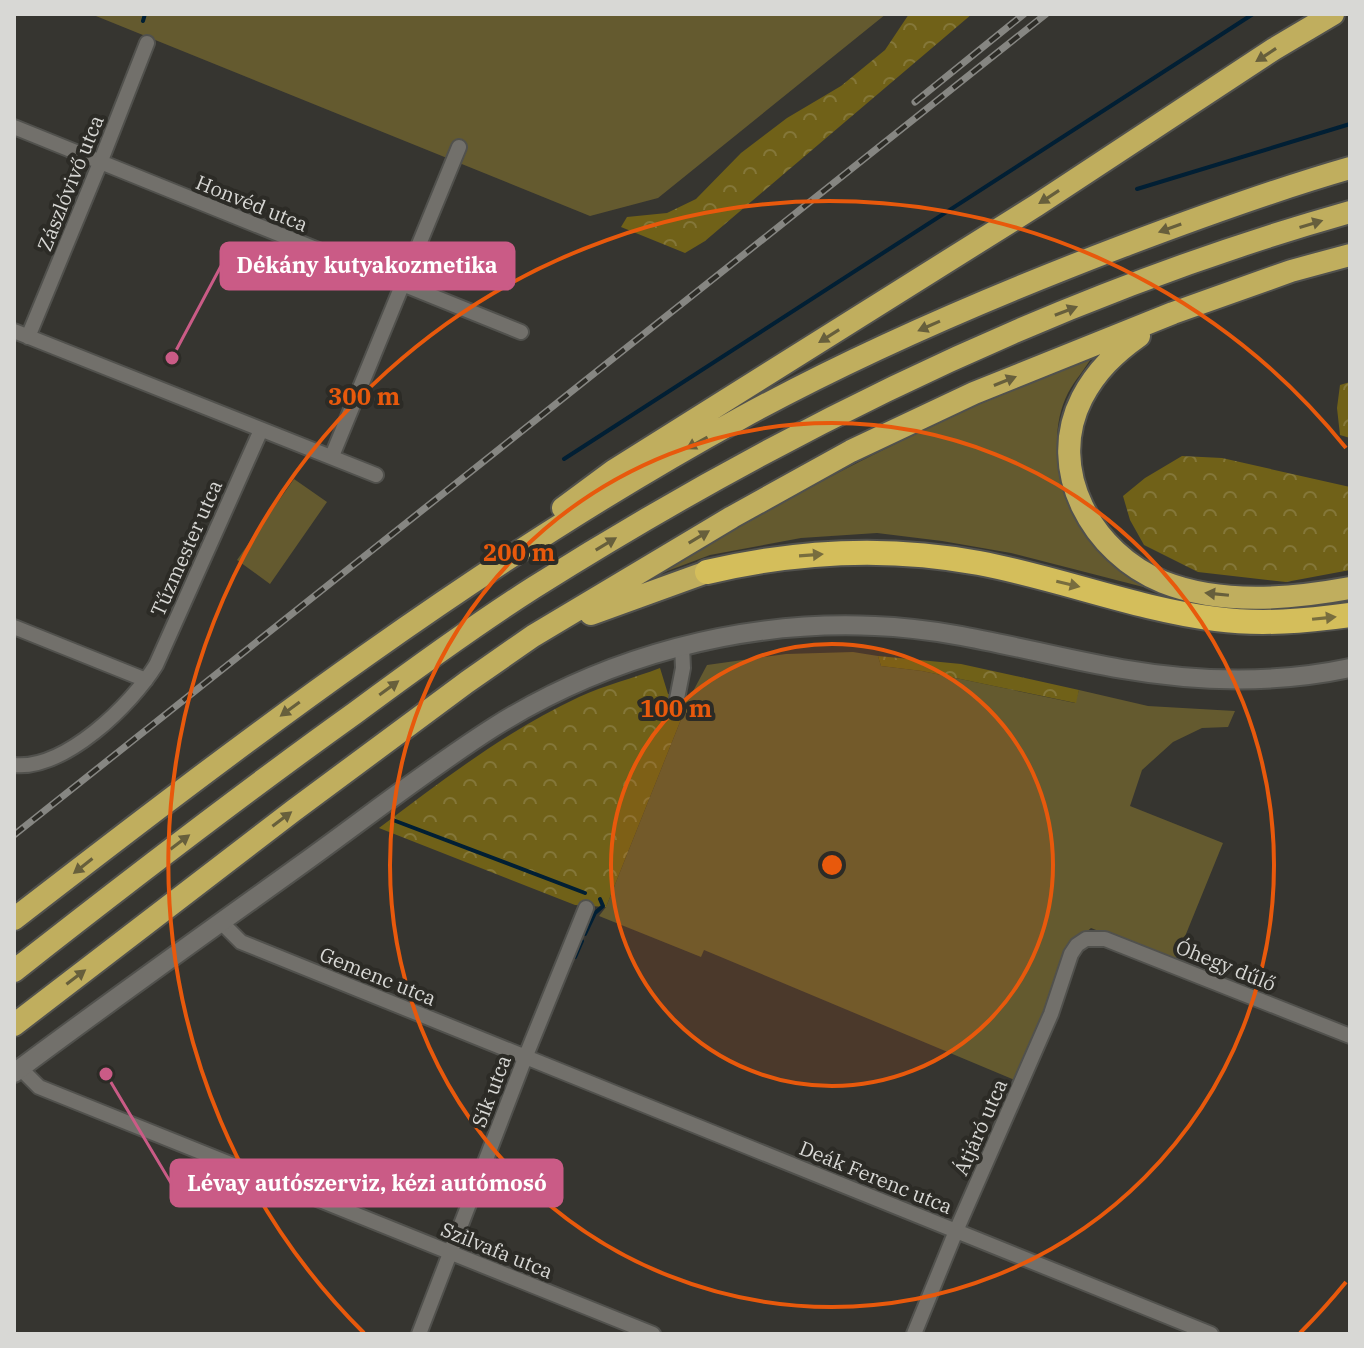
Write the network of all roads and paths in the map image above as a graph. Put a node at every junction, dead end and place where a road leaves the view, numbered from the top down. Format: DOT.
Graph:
graph roads {
  1 [pos="1333,14"];
  2 [pos="147,43"];
  3 [pos="14,127"];
  4 [pos="459,147"];
  5 [pos="100,163"];
  6 [pos="1350,168"];
  7 [pos="1350,212"];
  8 [pos="1350,255"];
  9 [pos="404,285"];
  10 [pos="1173,313"];
  11 [pos="521,332"];
  12 [pos="21,334"];
  13 [pos="261,430"];
  14 [pos="332,456"];
  15 [pos="376,475"];
  16 [pos="492,568"];
  17 [pos="707,572"];
  18 [pos="1350,588"];
  19 [pos="1350,615"];
  20 [pos="14,627"];
  21 [pos="682,646"];
  22 [pos="1350,668"];
  23 [pos="146,680"];
  24 [pos="467,682"];
  25 [pos="676,704"];
  26 [pos="14,765"];
  27 [pos="586,908"];
  28 [pos="14,919"];
  29 [pos="222,923"];
  30 [pos="1086,939"];
  31 [pos="14,971"];
  32 [pos="14,1025"];
  33 [pos="1350,1036"];
  34 [pos="525,1058"];
  35 [pos="17,1070"];
  36 [pos="956,1231"];
  37 [pos="452,1253"];
  38 [pos="419,1334"];
  39 [pos="653,1334"];
  40 [pos="914,1334"];
  41 [pos="1211,1334"];
  1 -- 16 [label="highway, one-way"];
  2 -- 5 [label="street, Zászlóvivő utca"];
  3 -- 5 [label="street, Honvéd utca"];
  4 -- 9 [label="street"];
  5 -- 9 [label="street, Honvéd utca"];
  5 -- 12 [label="street, Zászlóvivő utca"];
  6 -- 16 [label="highway, one-way"];
  31 -- 7 [label="highway, one-way"];
  8 -- 10 [label="highway"];
  9 -- 11 [label="street, Honvéd utca"];
  9 -- 14 [label="street"];
  18 -- 10 [label="highway, one-way"];
  24 -- 10 [label="highway, one-way"];
  12 -- 13 [label="street"];
  13 -- 14 [label="street"];
  13 -- 23 [label="street, Tűzmester utca"];
  14 -- 15 [label="street"];
  16 -- 28 [label="highway, one-way"];
  17 -- 19 [label="highway, one-way"];
  17 -- 24 [label="highway"];
  20 -- 23 [label="street"];
  21 -- 22 [label="street"];
  21 -- 25 [label="street"];
  21 -- 29 [label="street"];
  23 -- 26 [label="street, Tűzmester utca"];
  32 -- 24 [label="highway, one-way"];
  27 -- 34 [label="street, Sík utca"];
  29 -- 34 [label="street, Gemenc utca"];
  29 -- 35 [label="street"];
  30 -- 33 [label="street, Óhegy dűlő"];
  30 -- 36 [label="street, Átjáró utca"];
  34 -- 36 [label="street, Deák Ferenc utca"];
  34 -- 37 [label="street, Sík utca"];
  35 -- 37 [label="street, Szilvafa utca"];
  36 -- 40 [label="street, Átjáró utca"];
  36 -- 41 [label="street, Deák Ferenc utca"];
  37 -- 38 [label="street, Sík utca"];
  37 -- 39 [label="street, Szilvafa utca"];
}
